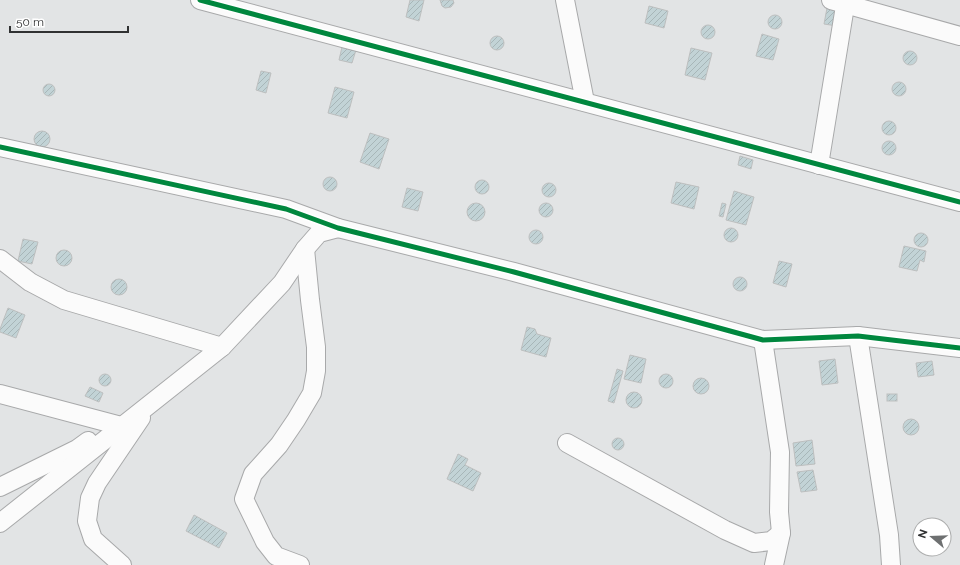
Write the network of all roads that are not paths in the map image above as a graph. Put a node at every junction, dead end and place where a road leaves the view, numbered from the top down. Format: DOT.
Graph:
graph roads {
  1 [pos="200,0"];
  2 [pos="565,0"];
  3 [pos="841,1"];
  4 [pos="960,36"];
  5 [pos="585,102"];
  6 [pos="0,147"];
  7 [pos="819,165"];
  8 [pos="960,202"];
  9 [pos="338,228"];
  10 [pos="305,249"];
  11 [pos="0,259"];
  12 [pos="858,336"];
  13 [pos="763,340"];
  14 [pos="222,347"];
  15 [pos="960,348"];
  16 [pos="0,394"];
  17 [pos="150,404"];
  18 [pos="117,425"];
  19 [pos="567,443"];
  20 [pos="0,487"];
  21 [pos="0,523"];
  22 [pos="782,533"];
  23 [pos="122,565"];
  24 [pos="300,565"];
  25 [pos="774,565"];
  26 [pos="891,565"];
  1 -- 5 [label="street"];
  2 -- 5 [label="street"];
  3 -- 4 [label="street"];
  3 -- 7 [label="street"];
  5 -- 7 [label="street"];
  6 -- 9 [label="street"];
  7 -- 8 [label="street"];
  9 -- 10 [label="street"];
  9 -- 13 [label="street"];
  10 -- 14 [label="street"];
  10 -- 24 [label="street"];
  11 -- 14 [label="street"];
  12 -- 13 [label="street"];
  12 -- 15 [label="street"];
  12 -- 26 [label="street"];
  13 -- 22 [label="street"];
  14 -- 17 [label="street"];
  16 -- 18 [label="street"];
  17 -- 18 [label="street"];
  17 -- 23 [label="street"];
  18 -- 20 [label="street"];
  18 -- 21 [label="street"];
  19 -- 22 [label="street"];
  22 -- 25 [label="street"];
}
